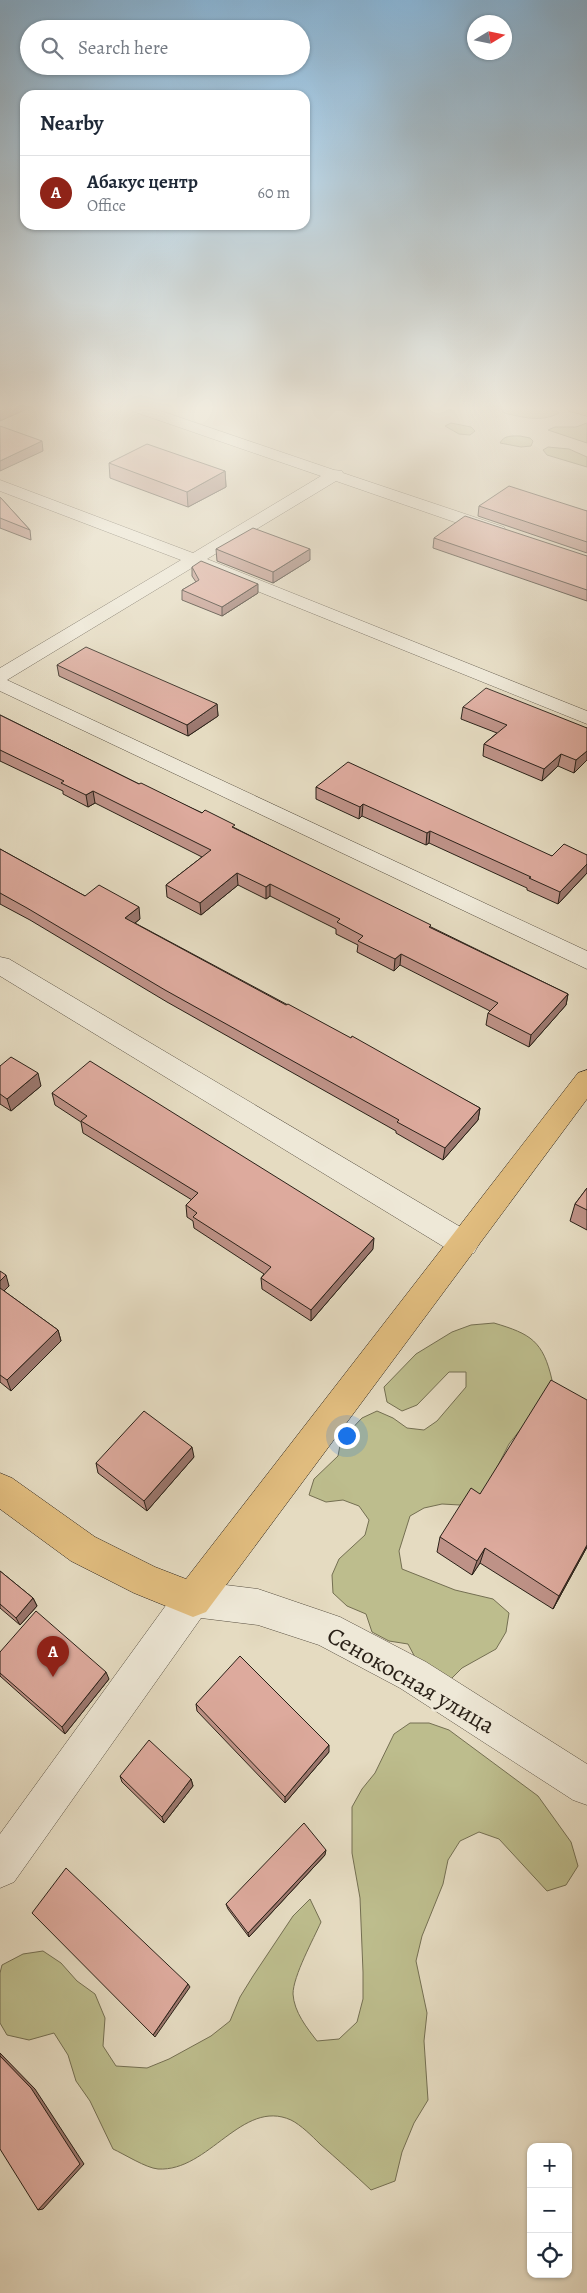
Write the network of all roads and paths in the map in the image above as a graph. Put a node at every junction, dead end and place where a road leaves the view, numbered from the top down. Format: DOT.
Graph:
graph roads {
  1 [pos="78,515"];
  2 [pos="267,515"];
  3 [pos="452,515"];
  4 [pos="512,536"];
  5 [pos="193,559"];
  6 [pos="0,676"];
  7 [pos="0,684"];
  8 [pos="587,718"];
  9 [pos="587,961"];
  10 [pos="0,965"];
  11 [pos="587,1080"];
  12 [pos="464,1244"];
  13 [pos="0,1489"];
  14 [pos="193,1599"];
  15 [pos="587,1786"];
  16 [pos="0,1868"];
  1 -- 5 [label="street"];
  2 -- 5 [label="street"];
  3 -- 4 [label="street"];
  5 -- 6 [label="street"];
  5 -- 8 [label="street"];
  7 -- 9 [label="street"];
  10 -- 12 [label="street"];
  11 -- 12 [label="main road"];
  12 -- 14 [label="main road"];
  13 -- 14 [label="main road"];
  14 -- 15 [label="street, Сенокосная улица"];
  14 -- 16 [label="street"];
}
